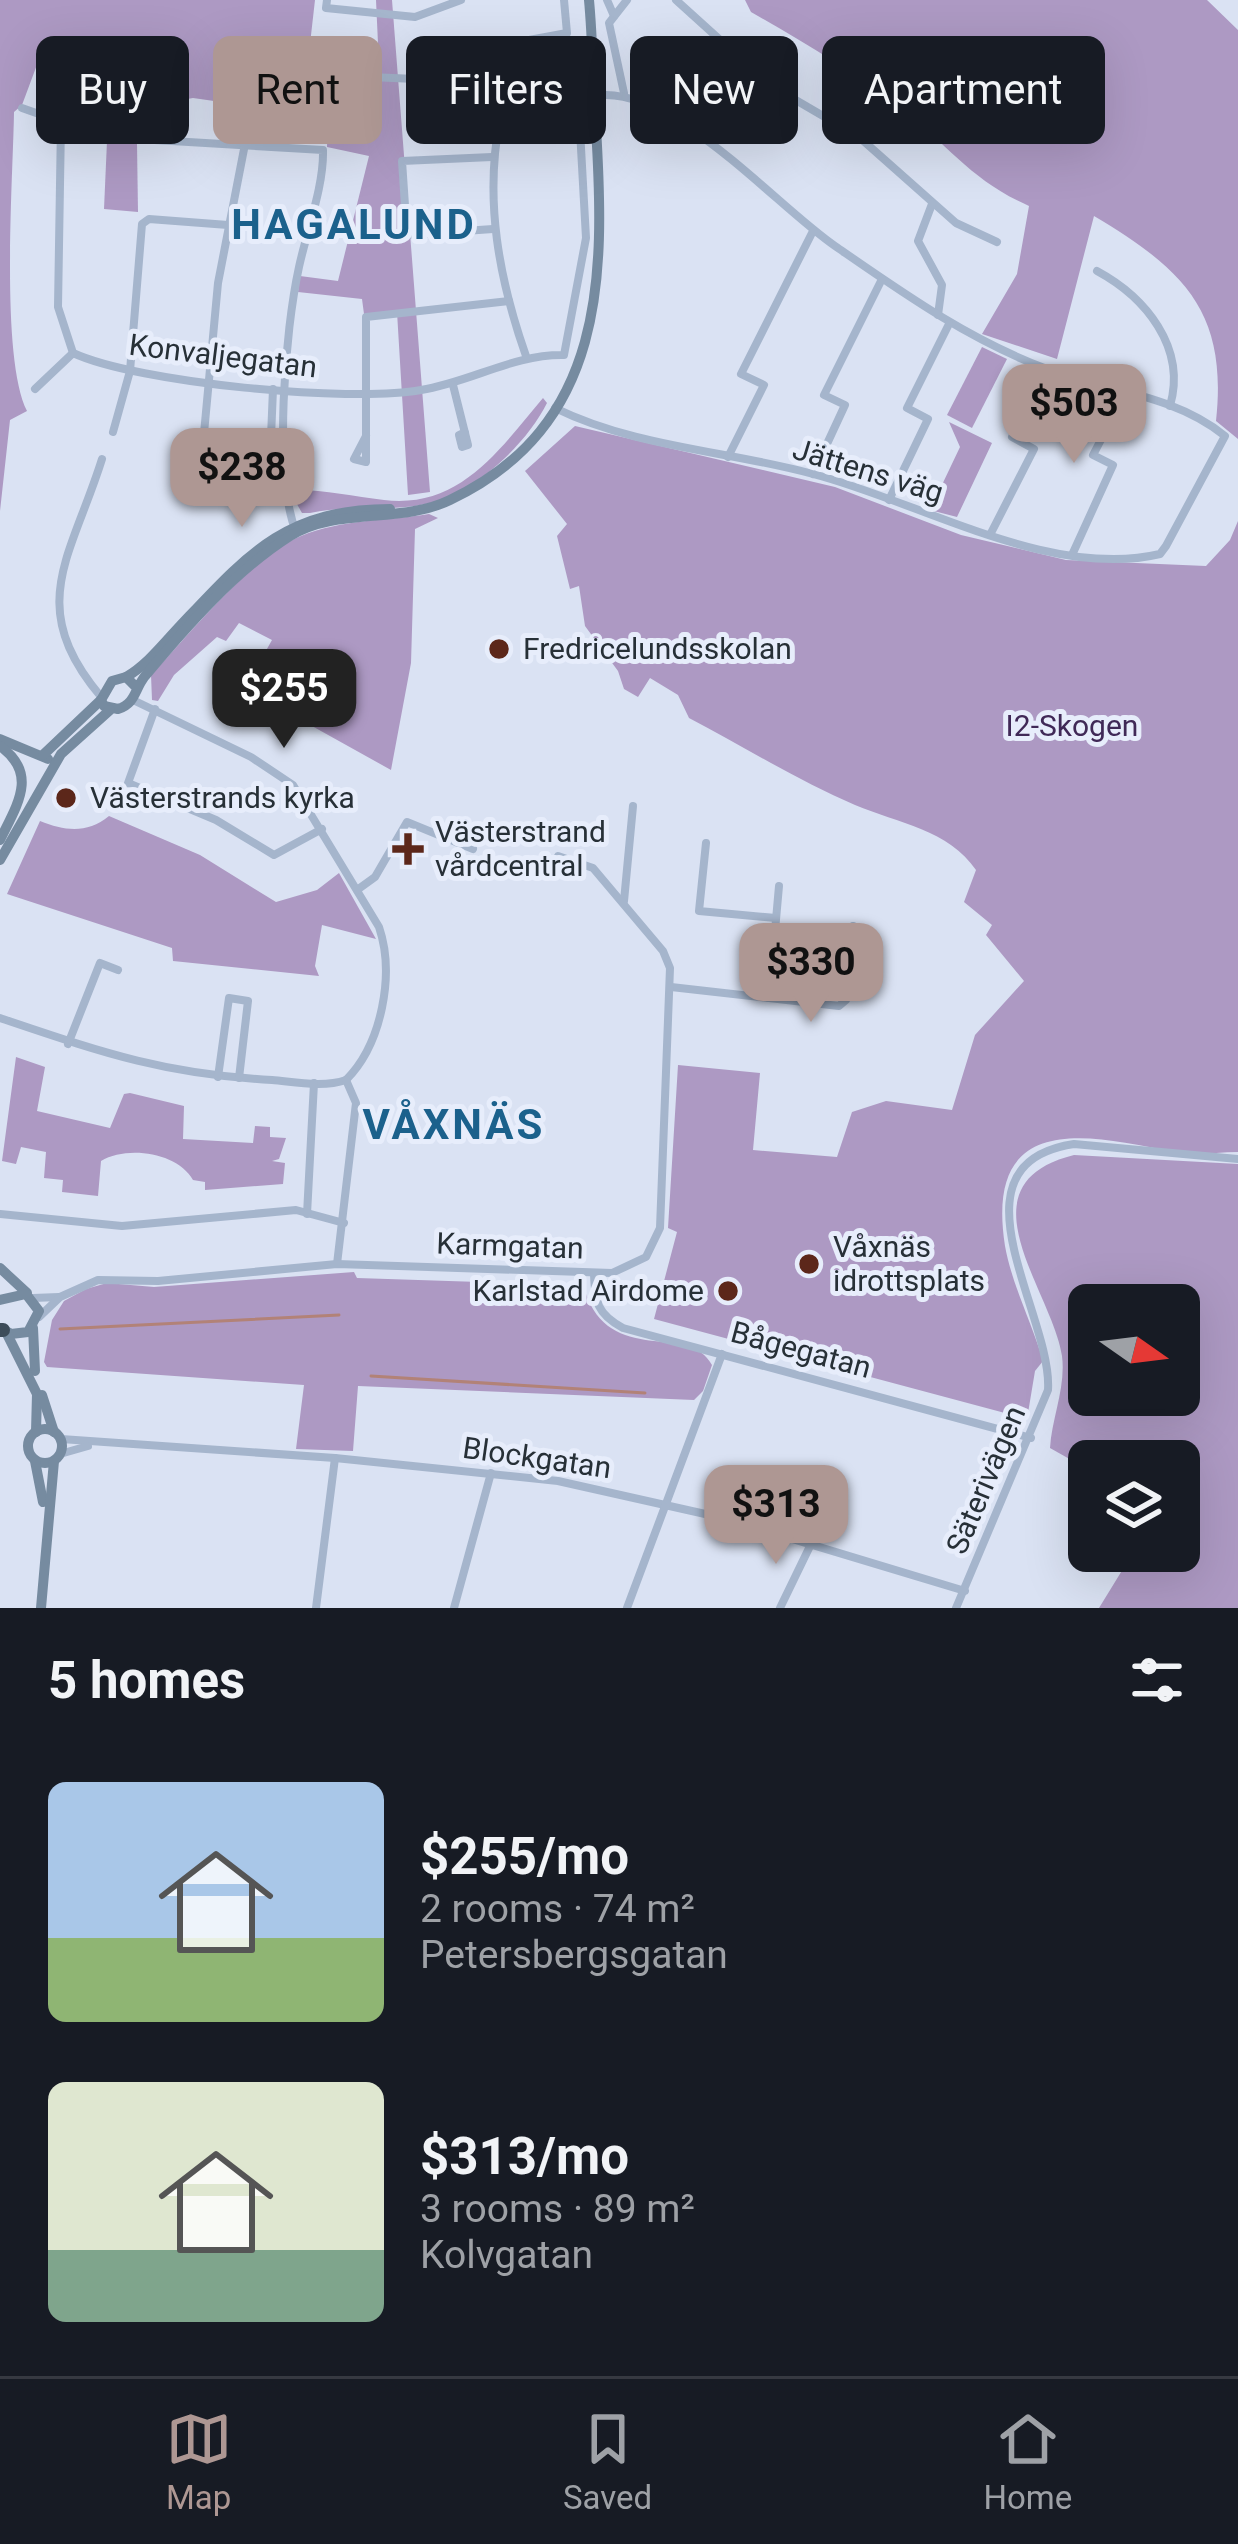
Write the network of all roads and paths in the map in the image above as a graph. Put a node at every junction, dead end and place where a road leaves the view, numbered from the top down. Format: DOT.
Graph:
graph roads {
  1 [pos="327,0"];
  2 [pos="340,0"];
  3 [pos="461,0"];
  4 [pos="564,0"];
  5 [pos="589,0"];
  6 [pos="608,0"];
  7 [pos="627,0"];
  8 [pos="676,0"];
  9 [pos="349,10"];
  10 [pos="614,16"];
  11 [pos="591,36"];
  12 [pos="382,78"];
  13 [pos="624,94"];
  14 [pos="606,95"];
  15 [pos="22,108"];
  16 [pos="36,113"];
  17 [pos="61,144"];
  18 [pos="245,144"];
  19 [pos="495,144"];
  20 [pos="580,144"];
  21 [pos="596,144"];
  22 [pos="492,157"];
  23 [pos="932,204"];
  24 [pos="228,225"];
  25 [pos="494,229"];
  26 [pos="813,232"];
  27 [pos="997,242"];
  28 [pos="1097,271"];
  29 [pos="882,279"];
  30 [pos="509,301"];
  31 [pos="938,316"];
  32 [pos="949,324"];
  33 [pos="73,353"];
  34 [pos="526,356"];
  35 [pos="1046,369"];
  36 [pos="130,371"];
  37 [pos="208,380"];
  38 [pos="453,385"];
  39 [pos="35,388"];
  40 [pos="273,389"];
  41 [pos="288,389"];
  42 [pos="1126,392"];
  43 [pos="366,394"];
  44 [pos="1170,406"];
  45 [pos="555,408"];
  46 [pos="113,432"];
  47 [pos="465,432"];
  48 [pos="366,436"];
  49 [pos="203,444"];
  50 [pos="728,457"];
  51 [pos="102,459"];
  52 [pos="813,474"];
  53 [pos="269,485"];
  54 [pos="890,500"];
  55 [pos="294,528"];
  56 [pos="991,534"];
  57 [pos="1072,555"];
  58 [pos="84,677"];
  59 [pos="126,677"];
  60 [pos="112,682"];
  61 [pos="135,694"];
  62 [pos="105,702"];
  63 [pos="155,710"];
  64 [pos="0,742"];
  65 [pos="41,755"];
  66 [pos="52,768"];
  67 [pos="23,772"];
  68 [pos="42,783"];
  69 [pos="633,806"];
  70 [pos="322,830"];
  71 [pos="0,840"];
  72 [pos="706,844"];
  73 [pos="473,849"];
  74 [pos="558,856"];
  75 [pos="0,860"];
  76 [pos="779,886"];
  77 [pos="357,890"];
  78 [pos="623,902"];
  79 [pos="776,918"];
  80 [pos="853,926"];
  81 [pos="118,970"];
  82 [pos="671,987"];
  83 [pos="769,998"];
  84 [pos="0,1018"];
  85 [pos="68,1044"];
  86 [pos="218,1077"];
  87 [pos="239,1078"];
  88 [pos="346,1080"];
  89 [pos="314,1083"];
  90 [pos="1238,1159"];
  91 [pos="0,1214"];
  92 [pos="307,1214"];
  93 [pos="344,1223"];
  94 [pos="337,1264"];
  95 [pos="0,1268"];
  96 [pos="594,1274"];
  97 [pos="32,1297"];
  98 [pos="61,1297"];
  99 [pos="0,1300"];
  100 [pos="36,1323"];
  101 [pos="2,1330"];
  102 [pos="722,1354"];
  103 [pos="36,1432"];
  104 [pos="57,1436"];
  105 [pos="1031,1438"];
  106 [pos="90,1445"];
  107 [pos="57,1458"];
  108 [pos="335,1458"];
  109 [pos="35,1460"];
  110 [pos="491,1473"];
  111 [pos="668,1505"];
  112 [pos="46,1522"];
  113 [pos="811,1544"];
  114 [pos="965,1591"];
  115 [pos="41,1608"];
  116 [pos="316,1608"];
  117 [pos="454,1608"];
  118 [pos="627,1608"];
  119 [pos="780,1608"];
  120 [pos="956,1608"];
  1 -- 9 [label="street"];
  2 -- 9 [label="street"];
  3 -- 9 [label="street"];
  4 -- 12 [label="street"];
  5 -- 11 [label="street"];
  6 -- 10 [label="street"];
  7 -- 10 [label="street"];
  8 -- 23 [label="street"];
  10 -- 13 [label="street"];
  13 -- 14 [label="street"];
  13 -- 26 [label="street"];
  15 -- 16 [label="street"];
  17 -- 33 [label="street"];
  18 -- 24 [label="street"];
  18 -- 41 [label="street"];
  19 -- 22 [label="street"];
  20 -- 34 [label="street, Konvaljegatan"];
  21 -- 45 [label="street"];
  22 -- 25 [label="street"];
  22 -- 25 [label="street"];
  23 -- 27 [label="street"];
  23 -- 31 [label="street"];
  24 -- 36 [label="street"];
  24 -- 37 [label="street"];
  25 -- 30 [label="street"];
  26 -- 29 [label="street"];
  26 -- 50 [label="street"];
  28 -- 44 [label="street"];
  29 -- 31 [label="street"];
  29 -- 52 [label="street"];
  30 -- 34 [label="street"];
  30 -- 43 [label="street"];
  31 -- 32 [label="street"];
  32 -- 35 [label="street"];
  32 -- 54 [label="street"];
  33 -- 36 [label="street, Konvaljegatan"];
  33 -- 39 [label="street"];
  34 -- 38 [label="street, Konvaljegatan"];
  35 -- 42 [label="street"];
  35 -- 56 [label="street"];
  36 -- 37 [label="street, Konvaljegatan"];
  36 -- 46 [label="street"];
  37 -- 40 [label="street, Konvaljegatan"];
  37 -- 49 [label="street"];
  38 -- 43 [label="street, Konvaljegatan"];
  38 -- 47 [label="street"];
  40 -- 41 [label="street, Konvaljegatan"];
  40 -- 53 [label="street"];
  41 -- 43 [label="street, Konvaljegatan"];
  41 -- 55 [label="street"];
  42 -- 44 [label="street"];
  42 -- 57 [label="street"];
  43 -- 48 [label="street"];
  44 -- 57 [label="street, Jättens väg"];
  45 -- 50 [label="street, Jättens väg"];
  45 -- 55 [label="street"];
  50 -- 52 [label="street, Jättens väg"];
  51 -- 58 [label="street"];
  52 -- 54 [label="street, Jättens väg"];
  54 -- 56 [label="street, Jättens väg"];
  55 -- 59 [label="street"];
  55 -- 61 [label="street"];
  56 -- 57 [label="street, Jättens väg"];
  58 -- 60 [label="street"];
  58 -- 62 [label="street"];
  59 -- 60 [label="street"];
  59 -- 61 [label="street"];
  60 -- 62 [label="street"];
  61 -- 62 [label="street"];
  61 -- 63 [label="street"];
  62 -- 65 [label="street"];
  62 -- 66 [label="street"];
  63 -- 70 [label="street"];
  63 -- 70 [label="street"];
  64 -- 65 [label="street"];
  64 -- 67 [label="street"];
  65 -- 66 [label="street"];
  65 -- 67 [label="street"];
  66 -- 68 [label="street"];
  67 -- 68 [label="street"];
  67 -- 71 [label="street"];
  68 -- 75 [label="street"];
  69 -- 78 [label="street"];
  70 -- 77 [label="street"];
  72 -- 79 [label="street"];
  73 -- 77 [label="street"];
  74 -- 78 [label="street, Karmgatan"];
  76 -- 79 [label="street"];
  77 -- 88 [label="street"];
  78 -- 82 [label="street, Karmgatan"];
  79 -- 83 [label="street"];
  80 -- 83 [label="street"];
  81 -- 85 [label="street"];
  82 -- 83 [label="street"];
  82 -- 96 [label="street, Karmgatan"];
  84 -- 85 [label="street"];
  85 -- 86 [label="street"];
  86 -- 87 [label="street"];
  86 -- 87 [label="street"];
  87 -- 89 [label="street"];
  88 -- 89 [label="street"];
  88 -- 93 [label="street"];
  89 -- 92 [label="street"];
  90 -- 105 [label="street, Säterivägen"];
  91 -- 92 [label="street"];
  92 -- 93 [label="street"];
  93 -- 94 [label="street"];
  94 -- 96 [label="street, Karmgatan"];
  94 -- 98 [label="street, Karmgatan"];
  95 -- 97 [label="street"];
  96 -- 102 [label="street, Bågegatan"];
  97 -- 98 [label="street, Karmgatan"];
  97 -- 99 [label="street"];
  97 -- 100 [label="street"];
  98 -- 100 [label="street, Karmgatan"];
  100 -- 101 [label="street"];
  100 -- 104 [label="street"];
  101 -- 103 [label="street"];
  102 -- 105 [label="street, Bågegatan"];
  102 -- 111 [label="street"];
  103 -- 104 [label="street"];
  103 -- 109 [label="street"];
  104 -- 106 [label="street, Blockgatan"];
  104 -- 107 [label="street"];
  105 -- 114 [label="street, Säterivägen"];
  106 -- 107 [label="street, Blockgatan"];
  106 -- 108 [label="street, Blockgatan"];
  107 -- 109 [label="street"];
  107 -- 112 [label="street"];
  108 -- 110 [label="street, Blockgatan"];
  108 -- 116 [label="street"];
  109 -- 112 [label="street"];
  110 -- 111 [label="street, Blockgatan"];
  110 -- 117 [label="street"];
  111 -- 113 [label="street, Blockgatan"];
  111 -- 118 [label="street"];
  112 -- 115 [label="street"];
  113 -- 114 [label="street, Blockgatan"];
  113 -- 119 [label="street"];
  114 -- 120 [label="street, Säterivägen"];
}
